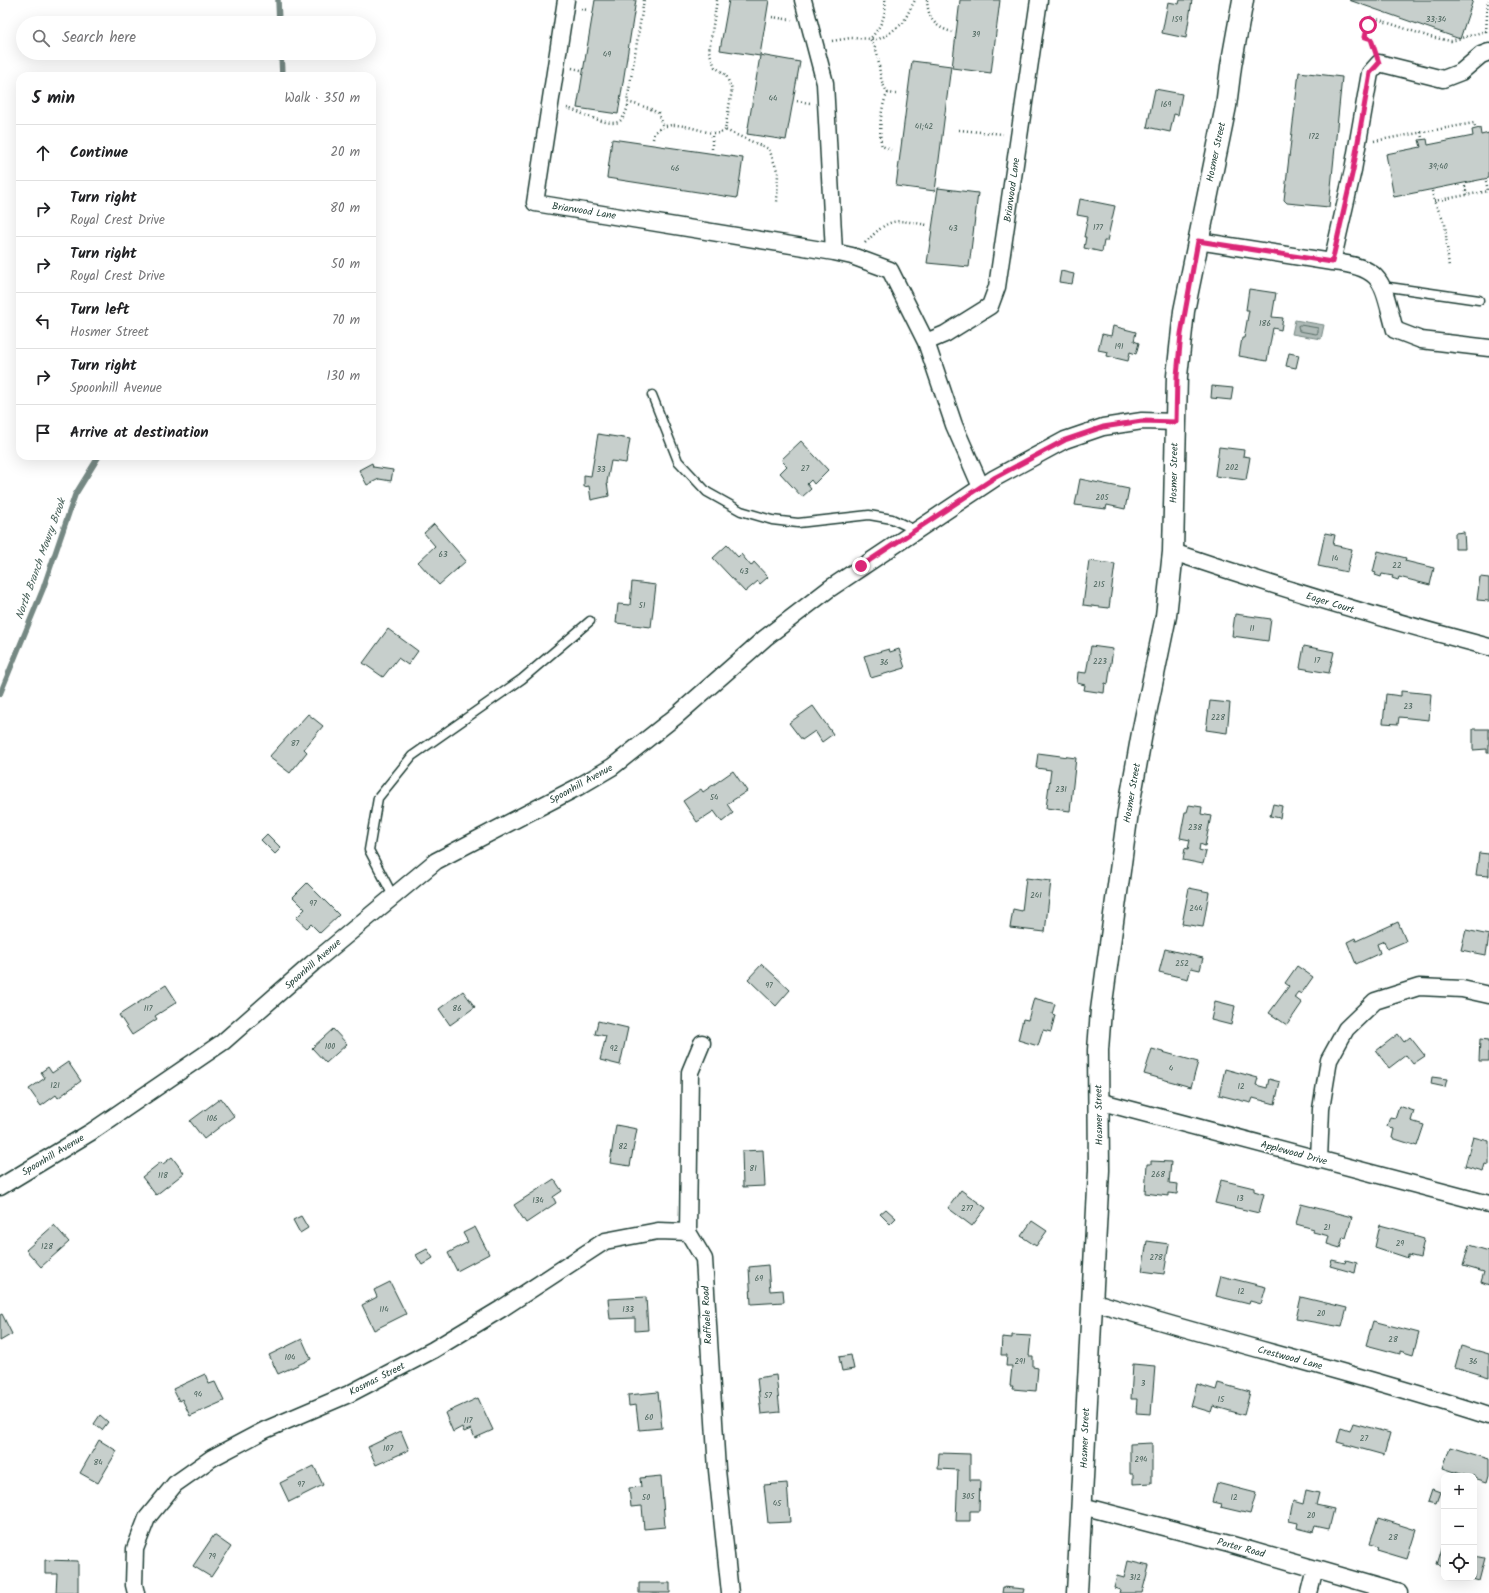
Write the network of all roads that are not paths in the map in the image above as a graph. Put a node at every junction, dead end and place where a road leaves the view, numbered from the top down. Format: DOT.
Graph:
graph roads {
  1 [pos="566,0"];
  2 [pos="804,0"];
  3 [pos="1039,0"];
  4 [pos="1243,0"];
  5 [pos="1488,53"];
  6 [pos="1198,241"];
  7 [pos="834,252"];
  8 [pos="1332,262"];
  9 [pos="1382,286"];
  10 [pos="1479,300"];
  11 [pos="926,342"];
  12 [pos="1489,348"];
  13 [pos="652,395"];
  14 [pos="1176,422"];
  15 [pos="981,487"];
  16 [pos="915,530"];
  17 [pos="1173,552"];
  18 [pos="590,621"];
  19 [pos="1489,647"];
  20 [pos="393,896"];
  21 [pos="1489,995"];
  22 [pos="702,1043"];
  23 [pos="1098,1101"];
  24 [pos="1319,1160"];
  25 [pos="0,1187"];
  26 [pos="1489,1204"];
  27 [pos="688,1232"];
  28 [pos="1092,1302"];
  29 [pos="1489,1416"];
  30 [pos="1082,1506"];
  31 [pos="1315,1568"];
  32 [pos="136,1593"];
  33 [pos="730,1593"];
  34 [pos="1077,1593"];
  35 [pos="1309,1593"];
  36 [pos="1399,1593"];
  1 -- 7 [label="street, Briarwood Lane"];
  2 -- 7 [label="street"];
  3 -- 11 [label="street, Briarwood Lane"];
  4 -- 6 [label="street, Hosmer Street"];
  5 -- 8 [label="street"];
  6 -- 8 [label="street"];
  6 -- 14 [label="street, Hosmer Street"];
  7 -- 11 [label="street, Briarwood Lane"];
  8 -- 9 [label="street"];
  9 -- 10 [label="lane"];
  9 -- 12 [label="street"];
  11 -- 15 [label="street, Briarwood Lane"];
  13 -- 16 [label="lane"];
  14 -- 15 [label="street, Spoonhill Avenue"];
  14 -- 17 [label="street, Hosmer Street"];
  15 -- 16 [label="street, Spoonhill Avenue"];
  16 -- 20 [label="street, Spoonhill Avenue"];
  17 -- 19 [label="street, Eager Court"];
  17 -- 23 [label="street, Hosmer Street"];
  18 -- 20 [label="lane"];
  20 -- 25 [label="street, Spoonhill Avenue"];
  21 -- 24 [label="street"];
  22 -- 27 [label="street"];
  23 -- 24 [label="street, Applewood Drive"];
  23 -- 28 [label="street, Hosmer Street"];
  24 -- 26 [label="street, Applewood Drive"];
  27 -- 32 [label="street, Kosmas Street"];
  27 -- 33 [label="street, Raffaele Road"];
  28 -- 29 [label="street, Crestwood Lane"];
  28 -- 30 [label="street, Hosmer Street"];
  30 -- 31 [label="street, Porter Road"];
  30 -- 34 [label="street, Hosmer Street"];
  31 -- 35 [label="street"];
  31 -- 36 [label="street, Porter Road"];
}
